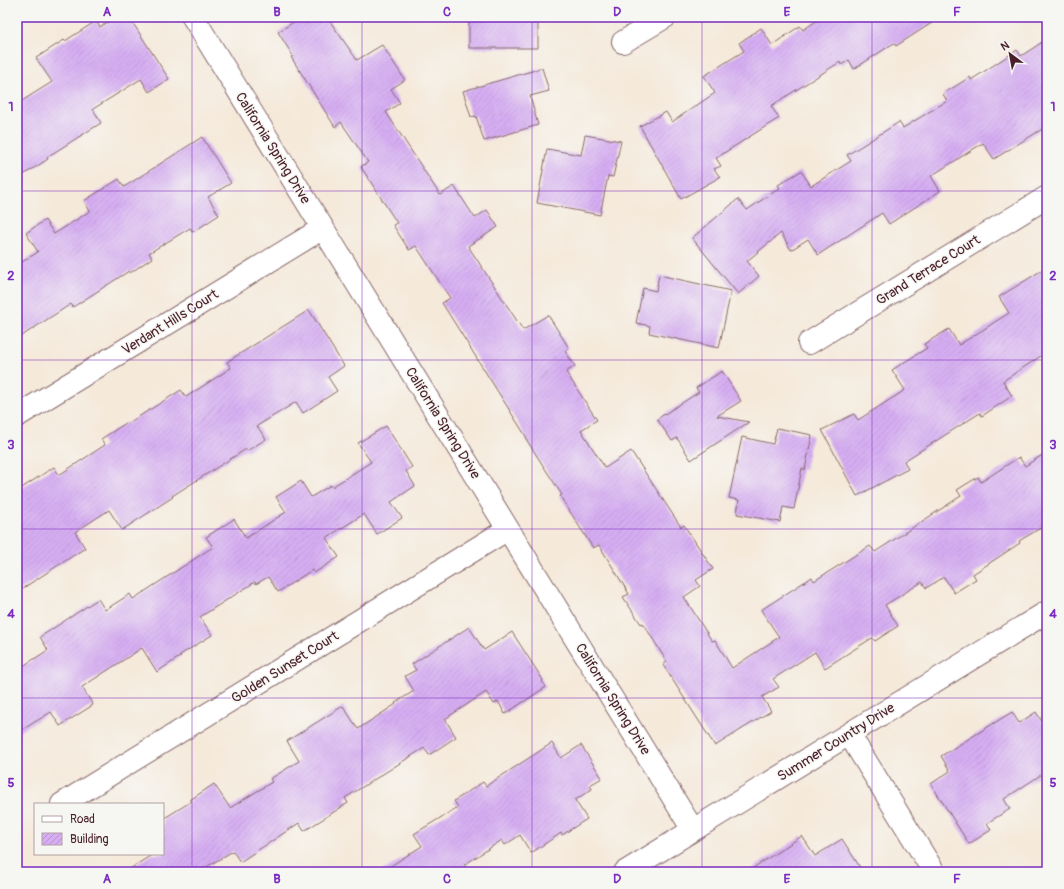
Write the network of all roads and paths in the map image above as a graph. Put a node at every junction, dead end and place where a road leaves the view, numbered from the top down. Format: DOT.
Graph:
graph roads {
  1 [pos="192,17"];
  2 [pos="665,17"];
  3 [pos="623,42"];
  4 [pos="1047,197"];
  5 [pos="323,228"];
  6 [pos="809,343"];
  7 [pos="17,416"];
  8 [pos="508,529"];
  9 [pos="1047,612"];
  10 [pos="849,734"];
  11 [pos="64,803"];
  12 [pos="694,830"];
  13 [pos="625,872"];
  14 [pos="934,872"];
  1 -- 5 [label="street, California Spring Drive"];
  2 -- 3 [label="street"];
  4 -- 6 [label="street, Grand Terrace Court"];
  5 -- 7 [label="street, Verdant Hills Court"];
  5 -- 8 [label="street, California Spring Drive"];
  8 -- 11 [label="street, Golden Sunset Court"];
  8 -- 12 [label="street, California Spring Drive"];
  9 -- 10 [label="street, Summer Country Drive"];
  10 -- 12 [label="street, Summer Country Drive"];
  10 -- 14 [label="street"];
  12 -- 13 [label="street, Summer Country Drive"];
}
